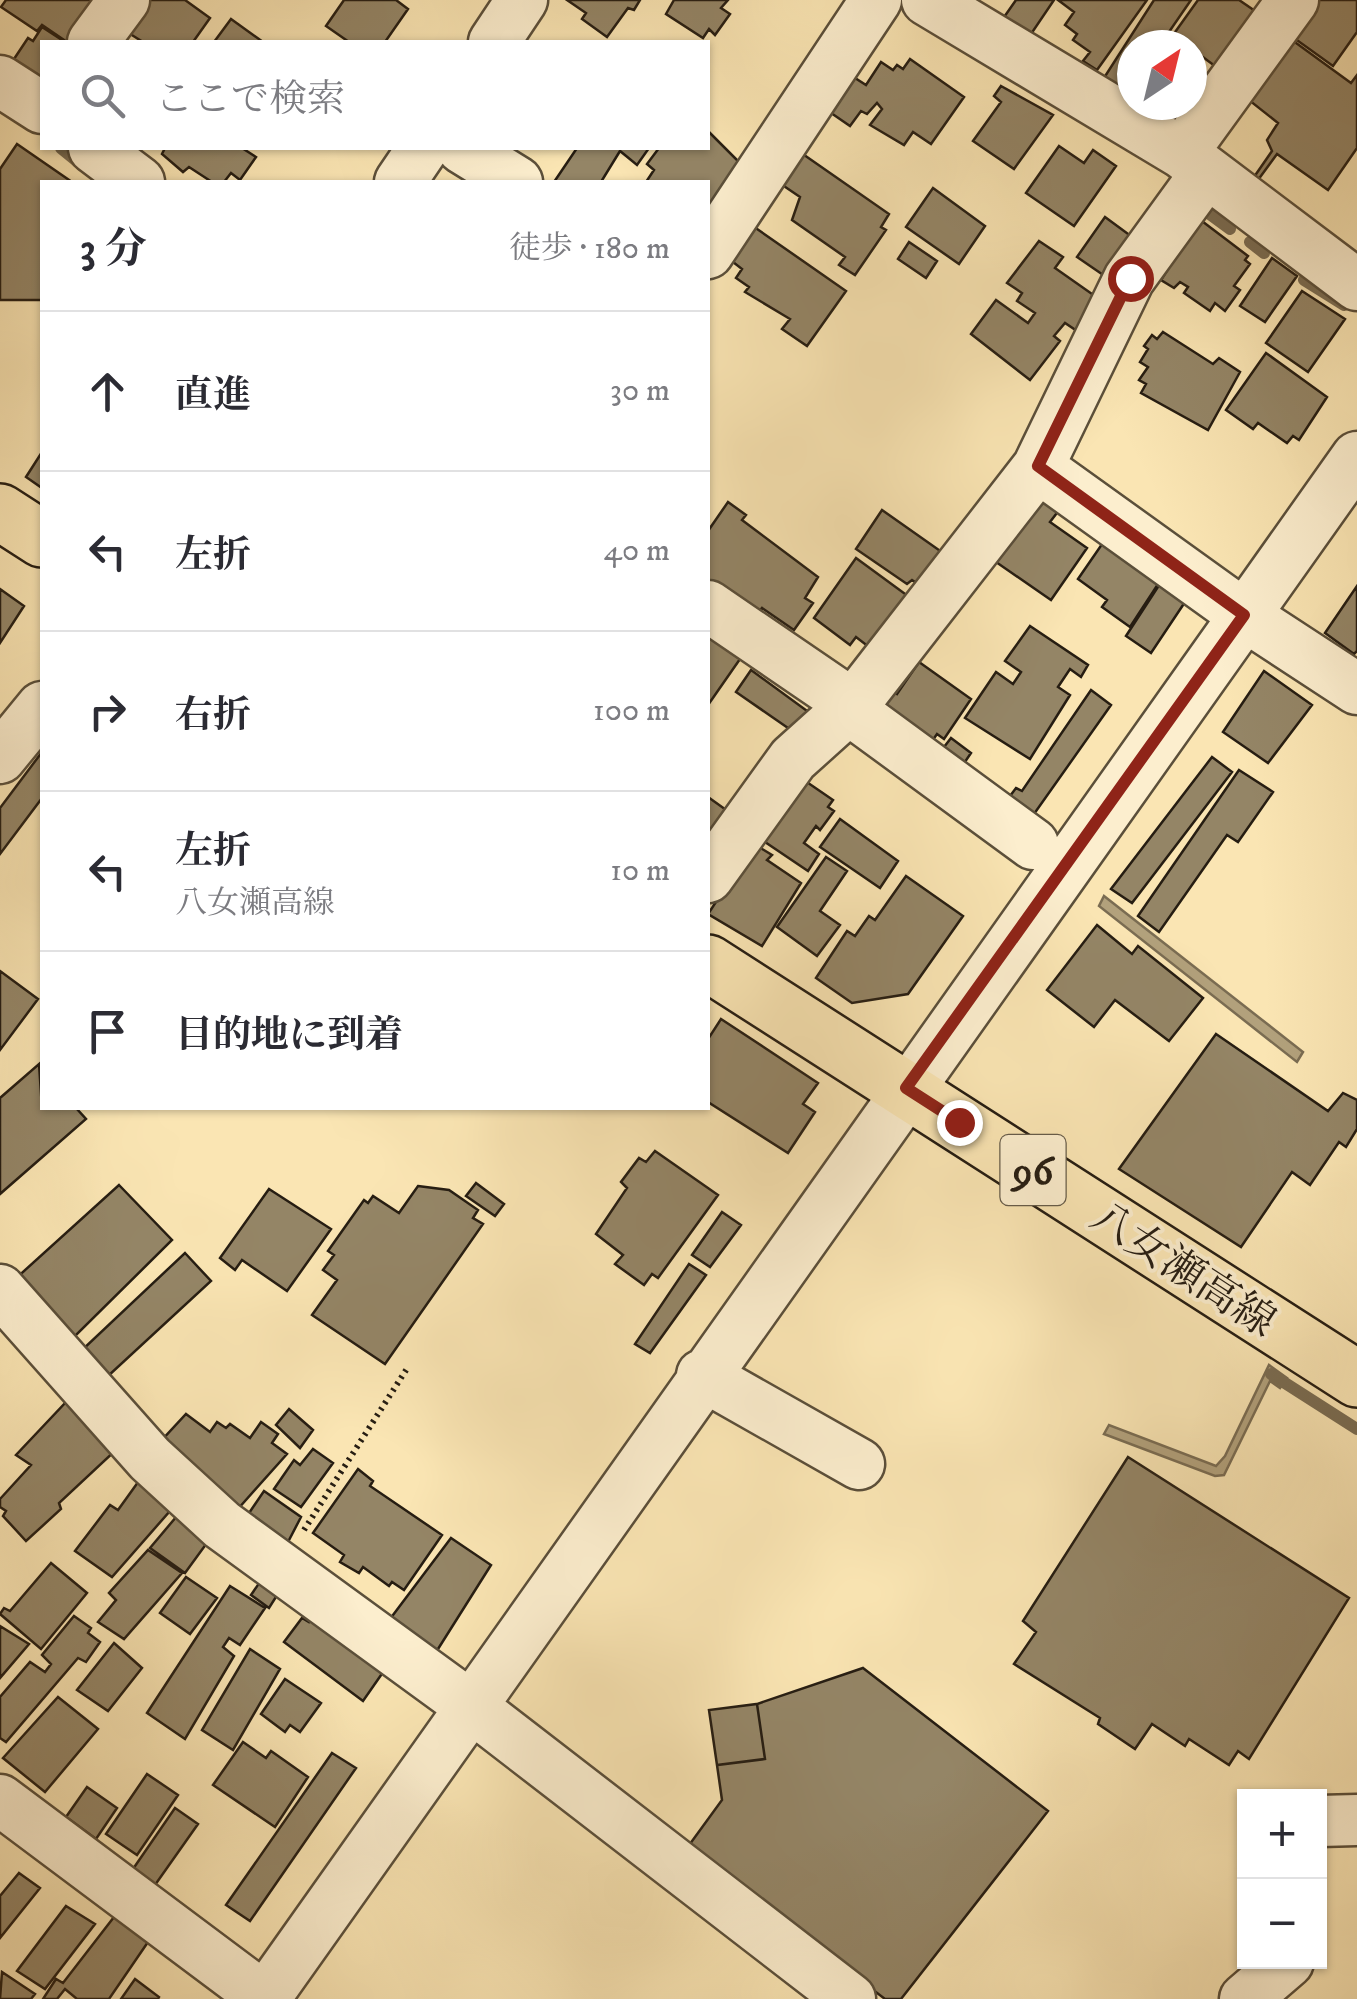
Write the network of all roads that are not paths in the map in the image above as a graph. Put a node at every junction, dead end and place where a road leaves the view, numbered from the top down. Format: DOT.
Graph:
graph roads {
  1 [pos="124,0"];
  2 [pos="522,0"];
  3 [pos="876,0"];
  4 [pos="927,0"];
  5 [pos="1293,0"];
  6 [pos="94,40"];
  7 [pos="495,40"];
  8 [pos="422,150"];
  9 [pos="465,150"];
  10 [pos="1194,163"];
  11 [pos="401,180"];
  12 [pos="514,180"];
  13 [pos="710,250"];
  14 [pos="1357,285"];
  15 [pos="1357,457"];
  16 [pos="1038,466"];
  17 [pos="0,512"];
  18 [pos="40,539"];
  19 [pos="710,607"];
  20 [pos="1244,615"];
  21 [pos="1343,681"];
  22 [pos="853,705"];
  23 [pos="40,709"];
  24 [pos="0,758"];
  25 [pos="1033,844"];
  26 [pos="710,874"];
  27 [pos="710,963"];
  28 [pos="906,1088"];
  29 [pos="0,1290"];
  30 [pos="702,1375"];
  31 [pos="1357,1379"];
  32 [pos="859,1464"];
  33 [pos="469,1705"];
  34 [pos="0,1800"];
  35 [pos="1357,1820"];
  36 [pos="1327,1822"];
  37 [pos="1280,1969"];
  38 [pos="265,1999"];
  39 [pos="850,1999"];
  40 [pos="1245,1999"];
  1 -- 6 [label="street"];
  2 -- 7 [label="street"];
  3 -- 13 [label="street"];
  4 -- 10 [label="street"];
  5 -- 10 [label="street"];
  8 -- 11 [label="street"];
  9 -- 12 [label="street"];
  10 -- 14 [label="street"];
  10 -- 16 [label="street"];
  15 -- 20 [label="street"];
  16 -- 20 [label="street"];
  16 -- 22 [label="street"];
  17 -- 18 [label="main road"];
  19 -- 22 [label="street"];
  20 -- 21 [label="street"];
  20 -- 28 [label="street"];
  22 -- 25 [label="street"];
  22 -- 26 [label="street"];
  23 -- 24 [label="street"];
  27 -- 28 [label="main road, 八女瀬高線 / 96"];
  28 -- 30 [label="street"];
  28 -- 31 [label="main road, 八女瀬高線 / 96"];
  29 -- 33 [label="street"];
  30 -- 32 [label="street"];
  30 -- 33 [label="street"];
  33 -- 38 [label="street"];
  33 -- 39 [label="street"];
  34 -- 38 [label="street"];
  35 -- 36 [label="street"];
  37 -- 40 [label="street"];
}
